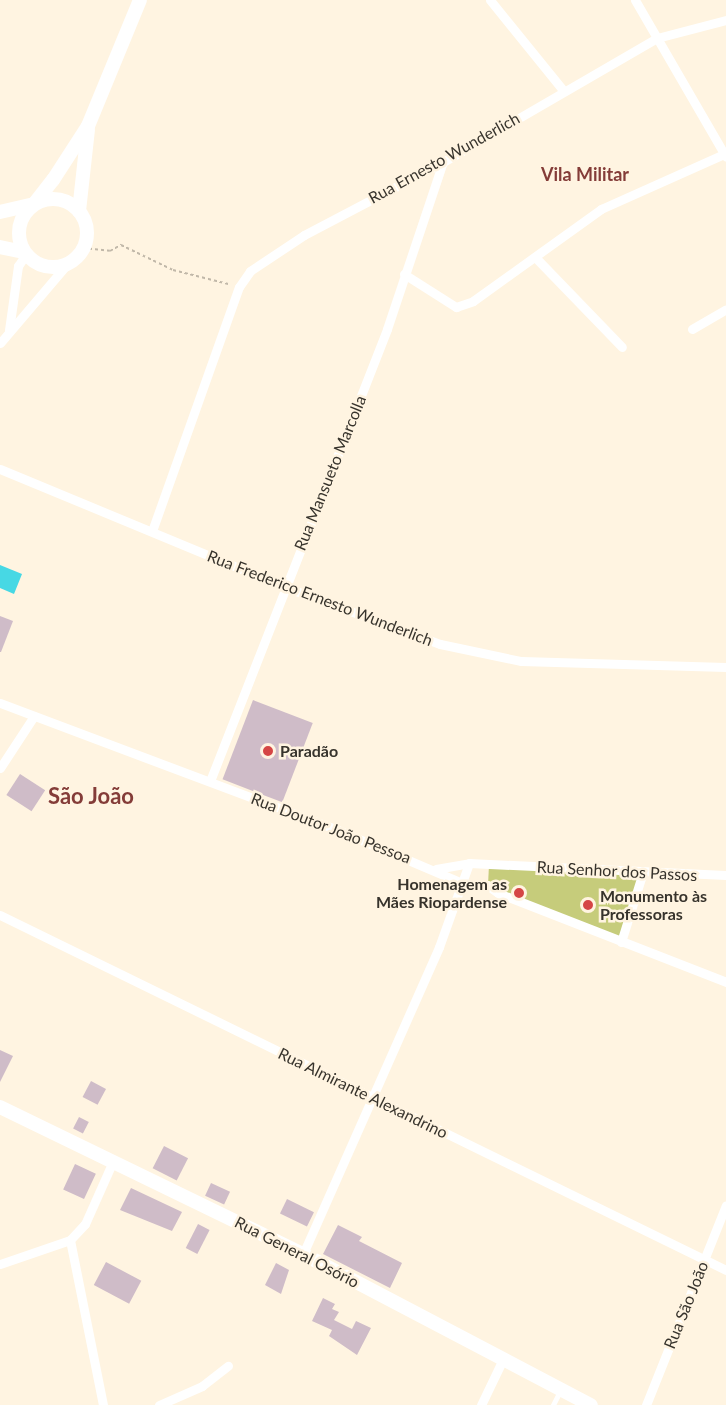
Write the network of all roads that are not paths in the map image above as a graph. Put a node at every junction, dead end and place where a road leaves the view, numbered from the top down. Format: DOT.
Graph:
graph roads {
  1 [pos="140,0"];
  2 [pos="490,0"];
  3 [pos="635,0"];
  4 [pos="726,20"];
  5 [pos="657,38"];
  6 [pos="562,90"];
  7 [pos="88,126"];
  8 [pos="725,154"];
  9 [pos="443,162"];
  10 [pos="34,204"];
  11 [pos="79,211"];
  12 [pos="0,212"];
  13 [pos="0,247"];
  14 [pos="24,253"];
  15 [pos="535,257"];
  16 [pos="68,263"];
  17 [pos="404,274"];
  18 [pos="726,309"];
  19 [pos="692,329"];
  20 [pos="9,330"];
  21 [pos="0,343"];
  22 [pos="622,347"];
  23 [pos="0,469"];
  24 [pos="152,531"];
  25 [pos="285,587"];
  26 [pos="726,667"];
  27 [pos="0,704"];
  28 [pos="34,716"];
  29 [pos="0,768"];
  30 [pos="210,781"];
  31 [pos="469,864"];
  32 [pos="489,865"];
  33 [pos="436,869"];
  34 [pos="643,872"];
  35 [pos="726,875"];
  36 [pos="464,884"];
  37 [pos="487,885"];
  38 [pos="0,915"];
  39 [pos="621,942"];
  40 [pos="726,982"];
  41 [pos="371,1098"];
  42 [pos="0,1107"];
  43 [pos="113,1161"];
  44 [pos="726,1205"];
  45 [pos="70,1240"];
  46 [pos="303,1254"];
  47 [pos="705,1260"];
  48 [pos="0,1264"];
  49 [pos="726,1270"];
  50 [pos="504,1357"];
  51 [pos="228,1366"];
  52 [pos="561,1389"];
  53 [pos="103,1405"];
  54 [pos="159,1405"];
  55 [pos="481,1405"];
  56 [pos="553,1405"];
  57 [pos="591,1405"];
  58 [pos="646,1405"];
  1 -- 7 [label="street"];
  2 -- 6 [label="street"];
  3 -- 5 [label="street"];
  4 -- 5 [label="street, Rua Ernesto Wunderlich"];
  5 -- 6 [label="street, Rua Ernesto Wunderlich"];
  5 -- 8 [label="street"];
  6 -- 9 [label="street, Rua Ernesto Wunderlich"];
  7 -- 10 [label="street"];
  7 -- 11 [label="street"];
  8 -- 15 [label="street"];
  9 -- 17 [label="street, Rua Mansueto Marcolla"];
  9 -- 24 [label="street, Rua Ernesto Wunderlich"];
  10 -- 11 [label="street"];
  10 -- 12 [label="street"];
  10 -- 14 [label="street"];
  11 -- 16 [label="street"];
  13 -- 14 [label="street"];
  14 -- 16 [label="street"];
  14 -- 20 [label="street"];
  15 -- 17 [label="street"];
  15 -- 22 [label="street"];
  16 -- 20 [label="street"];
  17 -- 25 [label="street, Rua Mansueto Marcolla"];
  18 -- 19 [label="street"];
  20 -- 21 [label="street"];
  23 -- 24 [label="street, Rua Frederico Ernesto Wunderlich"];
  24 -- 25 [label="street, Rua Frederico Ernesto Wunderlich"];
  25 -- 26 [label="street, Rua Frederico Ernesto Wunderlich"];
  25 -- 30 [label="street, Rua Mansueto Marcolla"];
  27 -- 28 [label="street, Rua Doutor João Pessoa"];
  28 -- 29 [label="street"];
  28 -- 30 [label="street, Rua Doutor João Pessoa"];
  30 -- 33 [label="street, Rua Doutor João Pessoa"];
  31 -- 32 [label="street, Rua Senhor dos Passos"];
  31 -- 33 [label="street, Rua Senhor dos Passos"];
  31 -- 36 [label="street"];
  32 -- 34 [label="street, Rua Senhor dos Passos"];
  32 -- 37 [label="street"];
  33 -- 36 [label="street, Rua Doutor João Pessoa"];
  34 -- 35 [label="street, Rua Senhor dos Passos"];
  34 -- 39 [label="street"];
  36 -- 37 [label="street, Rua Doutor João Pessoa"];
  36 -- 41 [label="street"];
  37 -- 39 [label="street, Rua Doutor João Pessoa"];
  38 -- 41 [label="street, Rua Almirante Alexandrino"];
  39 -- 40 [label="street, Rua Doutor João Pessoa"];
  41 -- 46 [label="street"];
  41 -- 47 [label="street, Rua Almirante Alexandrino"];
  42 -- 43 [label="street, Rua General Osório"];
  43 -- 45 [label="street"];
  43 -- 46 [label="street, Rua General Osório"];
  44 -- 47 [label="street, Rua São João"];
  45 -- 48 [label="street"];
  45 -- 53 [label="street"];
  46 -- 50 [label="street, Rua General Osório"];
  47 -- 49 [label="street, Rua Almirante Alexandrino"];
  47 -- 58 [label="street, Rua São João"];
  50 -- 52 [label="street, Rua General Osório"];
  50 -- 55 [label="street"];
  51 -- 54 [label="street"];
  52 -- 56 [label="lane"];
  52 -- 57 [label="street, Rua General Osório"];
}
